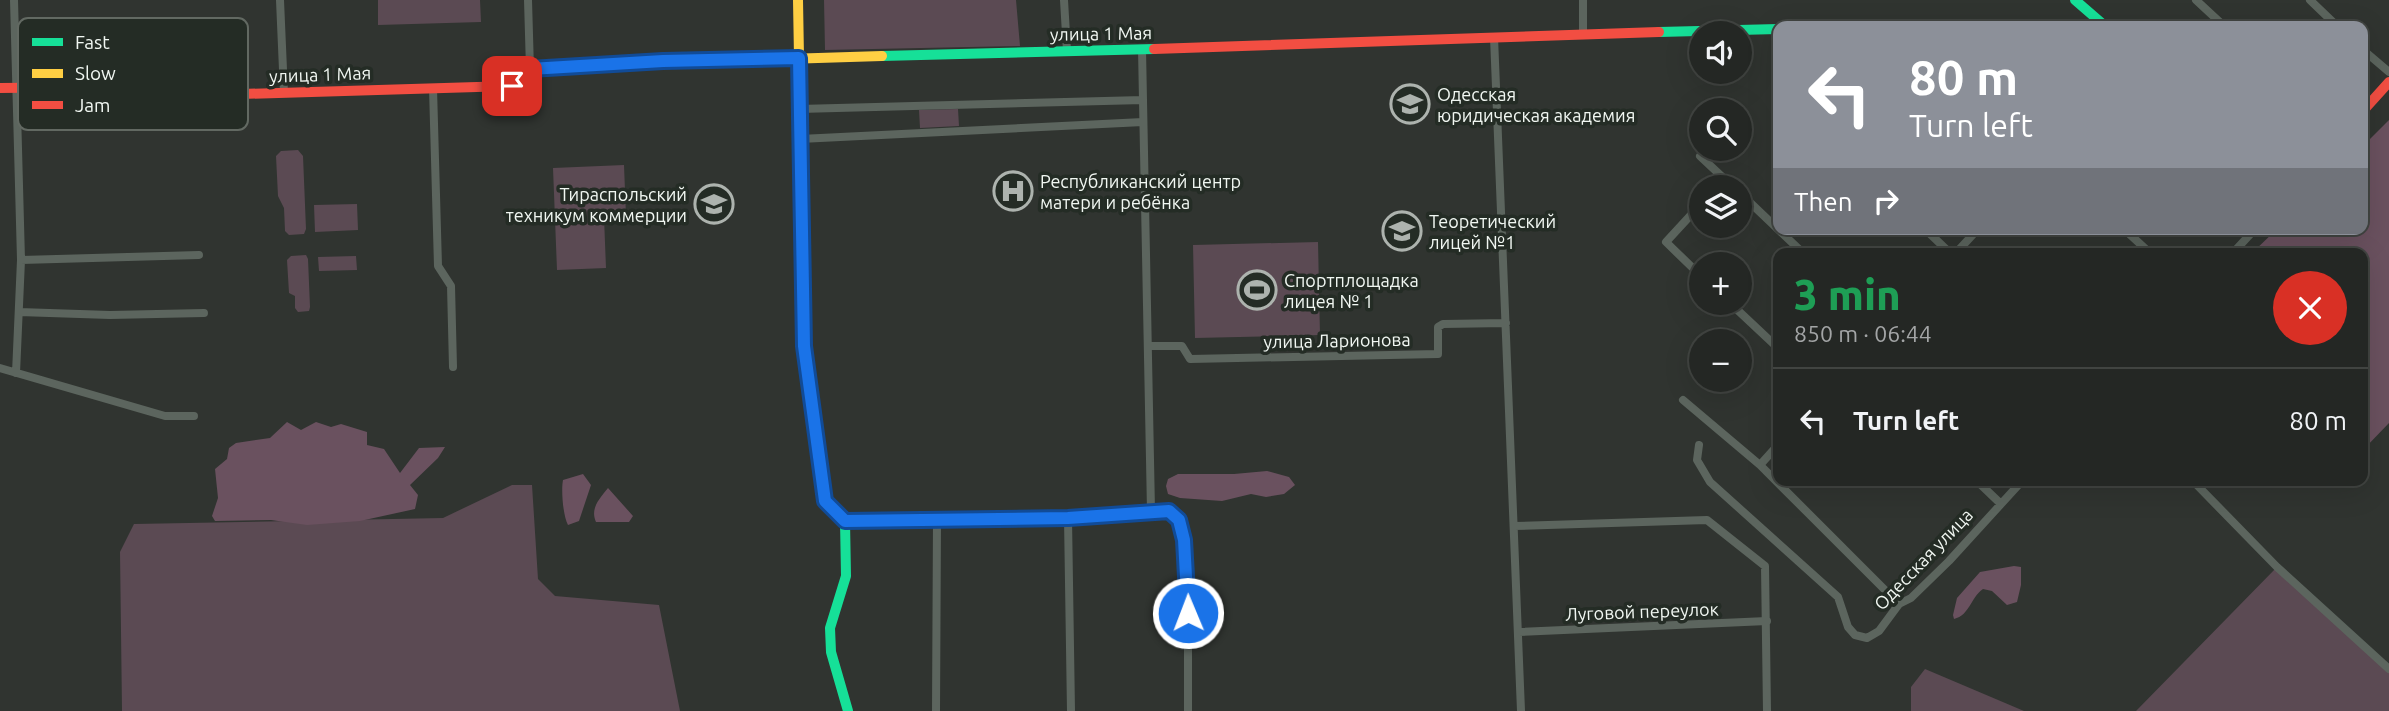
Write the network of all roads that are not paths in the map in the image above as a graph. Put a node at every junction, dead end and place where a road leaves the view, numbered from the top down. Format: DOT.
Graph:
graph roads {
  1 [pos="14,0"];
  2 [pos="280,0"];
  3 [pos="528,0"];
  4 [pos="798,0"];
  5 [pos="1064,0"];
  6 [pos="1583,0"];
  7 [pos="2075,0"];
  8 [pos="2196,0"];
  9 [pos="2310,0"];
  10 [pos="2099,21"];
  11 [pos="2219,21"];
  12 [pos="2332,21"];
  13 [pos="1773,29"];
  14 [pos="1583,33"];
  15 [pos="1494,37"];
  16 [pos="1142,49"];
  17 [pos="1067,51"];
  18 [pos="2368,54"];
  19 [pos="799,58"];
  20 [pos="530,69"];
  21 [pos="2389,72"];
  22 [pos="2389,82"];
  23 [pos="17,86"];
  24 [pos="0,88"];
  25 [pos="433,88"];
  26 [pos="284,93"];
  27 [pos="248,94"];
  28 [pos="1143,100"];
  29 [pos="2368,105"];
  30 [pos="799,109"];
  31 [pos="1143,122"];
  32 [pos="18,130"];
  33 [pos="18,130"];
  34 [pos="800,139"];
  35 [pos="1705,161"];
  36 [pos="1720,175"];
  37 [pos="1752,204"];
  38 [pos="1689,217"];
  39 [pos="1773,224"];
  40 [pos="1784,235"];
  41 [pos="1932,235"];
  42 [pos="1973,235"];
  43 [pos="2130,235"];
  44 [pos="2249,235"];
  45 [pos="1798,248"];
  46 [pos="1946,248"];
  47 [pos="1959,248"];
  48 [pos="2145,248"];
  49 [pos="2238,248"];
  50 [pos="199,255"];
  51 [pos="21,260"];
  52 [pos="1689,265"];
  53 [pos="19,312"];
  54 [pos="204,313"];
  55 [pos="1743,315"];
  56 [pos="1506,323"];
  57 [pos="1773,343"];
  58 [pos="1148,346"];
  59 [pos="453,367"];
  60 [pos="0,368"];
  61 [pos="16,373"];
  62 [pos="1683,400"];
  63 [pos="194,416"];
  64 [pos="1699,445"];
  65 [pos="1773,451"];
  66 [pos="1760,465"];
  67 [pos="1773,478"];
  68 [pos="1781,486"];
  69 [pos="1982,486"];
  70 [pos="2017,486"];
  71 [pos="2198,486"];
  72 [pos="2001,503"];
  73 [pos="1151,511"];
  74 [pos="1068,518"];
  75 [pos="937,520"];
  76 [pos="845,521"];
  77 [pos="1514,526"];
  78 [pos="1899,604"];
  79 [pos="1766,621"];
  80 [pos="1519,632"];
  81 [pos="2389,669"];
  82 [pos="848,711"];
  83 [pos="936,711"];
  84 [pos="1071,711"];
  85 [pos="1188,711"];
  86 [pos="1521,711"];
  87 [pos="1767,711"];
  1 -- 23 [label="street"];
  2 -- 26 [label="street"];
  3 -- 20 [label="street"];
  4 -- 19 [label="street"];
  5 -- 17 [label="street"];
  6 -- 14 [label="street"];
  7 -- 10 [label="street"];
  8 -- 11 [label="street"];
  9 -- 12 [label="street"];
  13 -- 14 [label="street, улица 1 Мая"];
  14 -- 15 [label="street, улица 1 Мая"];
  15 -- 16 [label="street, улица 1 Мая"];
  15 -- 56 [label="street"];
  16 -- 17 [label="street, улица 1 Мая"];
  16 -- 28 [label="street"];
  17 -- 19 [label="street, улица 1 Мая"];
  18 -- 21 [label="street"];
  19 -- 20 [label="street, улица 1 Мая"];
  19 -- 30 [label="street"];
  20 -- 25 [label="street, улица 1 Мая"];
  22 -- 29 [label="street"];
  23 -- 24 [label="street, улица 1 Мая"];
  23 -- 33 [label="street"];
  25 -- 26 [label="street, улица 1 Мая"];
  25 -- 59 [label="street"];
  26 -- 27 [label="street, улица 1 Мая"];
  28 -- 30 [label="street"];
  28 -- 31 [label="street"];
  30 -- 34 [label="street"];
  31 -- 34 [label="street"];
  31 -- 58 [label="street"];
  32 -- 51 [label="street"];
  34 -- 76 [label="street"];
  35 -- 36 [label="street"];
  37 -- 39 [label="street"];
  38 -- 52 [label="street"];
  40 -- 45 [label="street"];
  41 -- 46 [label="street"];
  42 -- 47 [label="street"];
  43 -- 48 [label="street"];
  44 -- 49 [label="street"];
  50 -- 51 [label="street"];
  51 -- 53 [label="street"];
  53 -- 54 [label="street"];
  53 -- 61 [label="street"];
  55 -- 57 [label="street"];
  56 -- 58 [label="street, улица Ларионова"];
  56 -- 77 [label="street"];
  58 -- 73 [label="street"];
  60 -- 61 [label="street"];
  61 -- 63 [label="street"];
  62 -- 66 [label="street"];
  64 -- 78 [label="street, Одесская улица"];
  65 -- 66 [label="street"];
  66 -- 67 [label="street"];
  68 -- 78 [label="street"];
  69 -- 72 [label="street"];
  70 -- 72 [label="street, Одесская улица"];
  71 -- 81 [label="street"];
  72 -- 78 [label="street, Одесская улица"];
  73 -- 74 [label="street"];
  73 -- 85 [label="street"];
  74 -- 75 [label="street"];
  74 -- 84 [label="street"];
  75 -- 76 [label="street"];
  75 -- 83 [label="street"];
  76 -- 82 [label="street"];
  77 -- 79 [label="street"];
  77 -- 80 [label="street"];
  79 -- 80 [label="street, Луговой переулок"];
  79 -- 87 [label="street"];
  80 -- 86 [label="street"];
}
